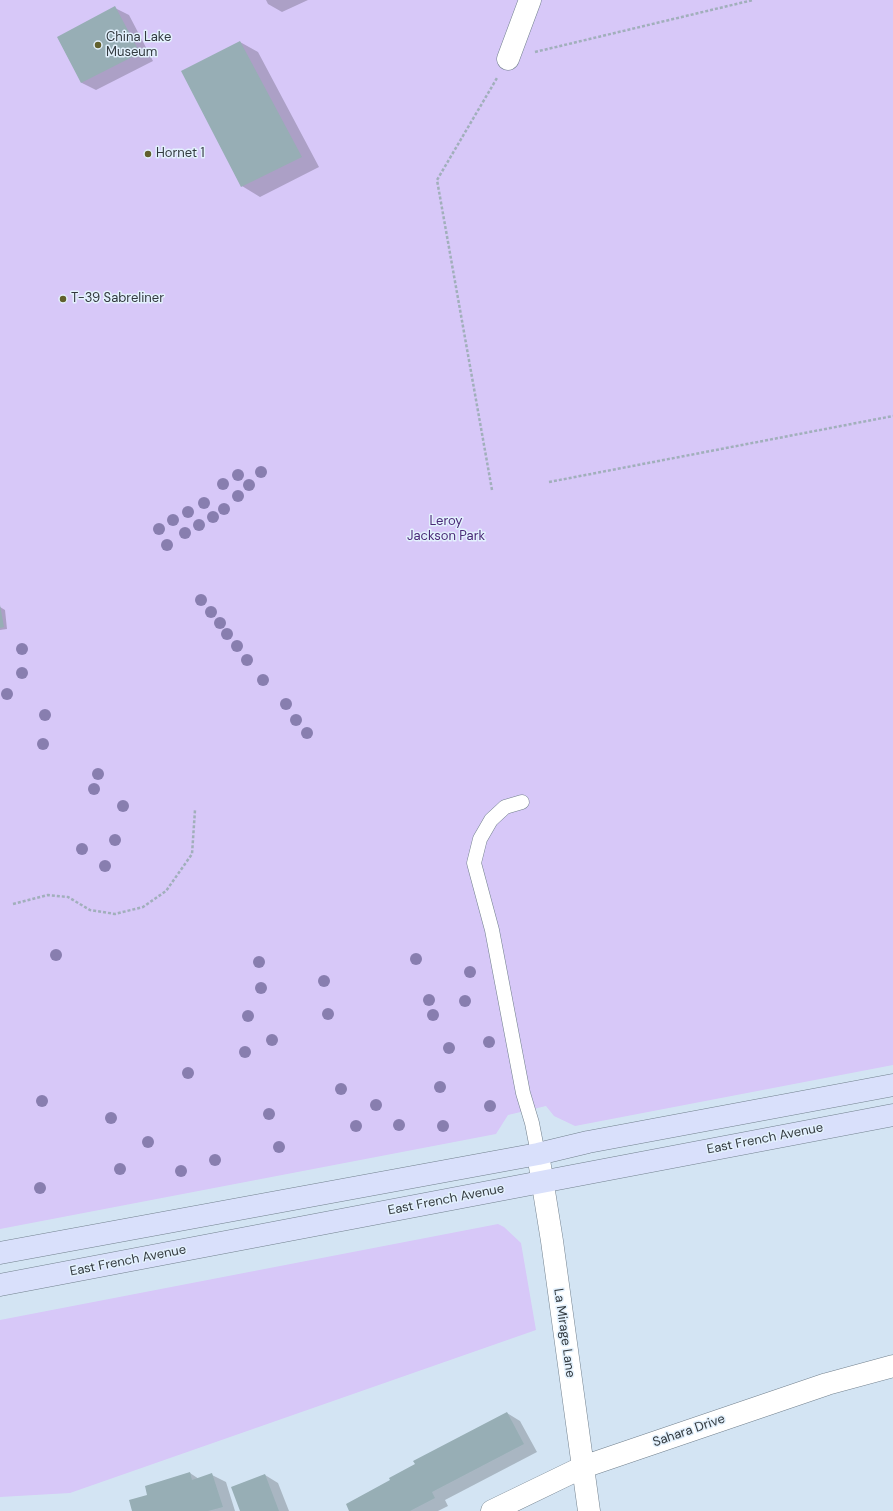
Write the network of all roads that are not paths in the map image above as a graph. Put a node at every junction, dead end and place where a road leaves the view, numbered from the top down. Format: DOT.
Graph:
graph roads {
  1 [pos="530,0"];
  2 [pos="508,59"];
  3 [pos="522,802"];
  4 [pos="893,1085"];
  5 [pos="893,1115"];
  6 [pos="538,1154"];
  7 [pos="542,1182"];
  8 [pos="0,1253"];
  9 [pos="0,1285"];
  10 [pos="893,1366"];
  11 [pos="583,1467"];
  12 [pos="492,1511"];
  13 [pos="590,1511"];
  1 -- 2 [label="street"];
  3 -- 6 [label="lane"];
  4 -- 6 [label="street"];
  5 -- 7 [label="street, East French Avenue"];
  6 -- 7 [label="street, La Mirage Lane"];
  6 -- 8 [label="street"];
  7 -- 9 [label="street, East French Avenue"];
  7 -- 11 [label="street, La Mirage Lane"];
  10 -- 11 [label="street, Sahara Drive"];
  11 -- 12 [label="street, Sahara Drive"];
  11 -- 13 [label="street, La Mirage Lane"];
}
